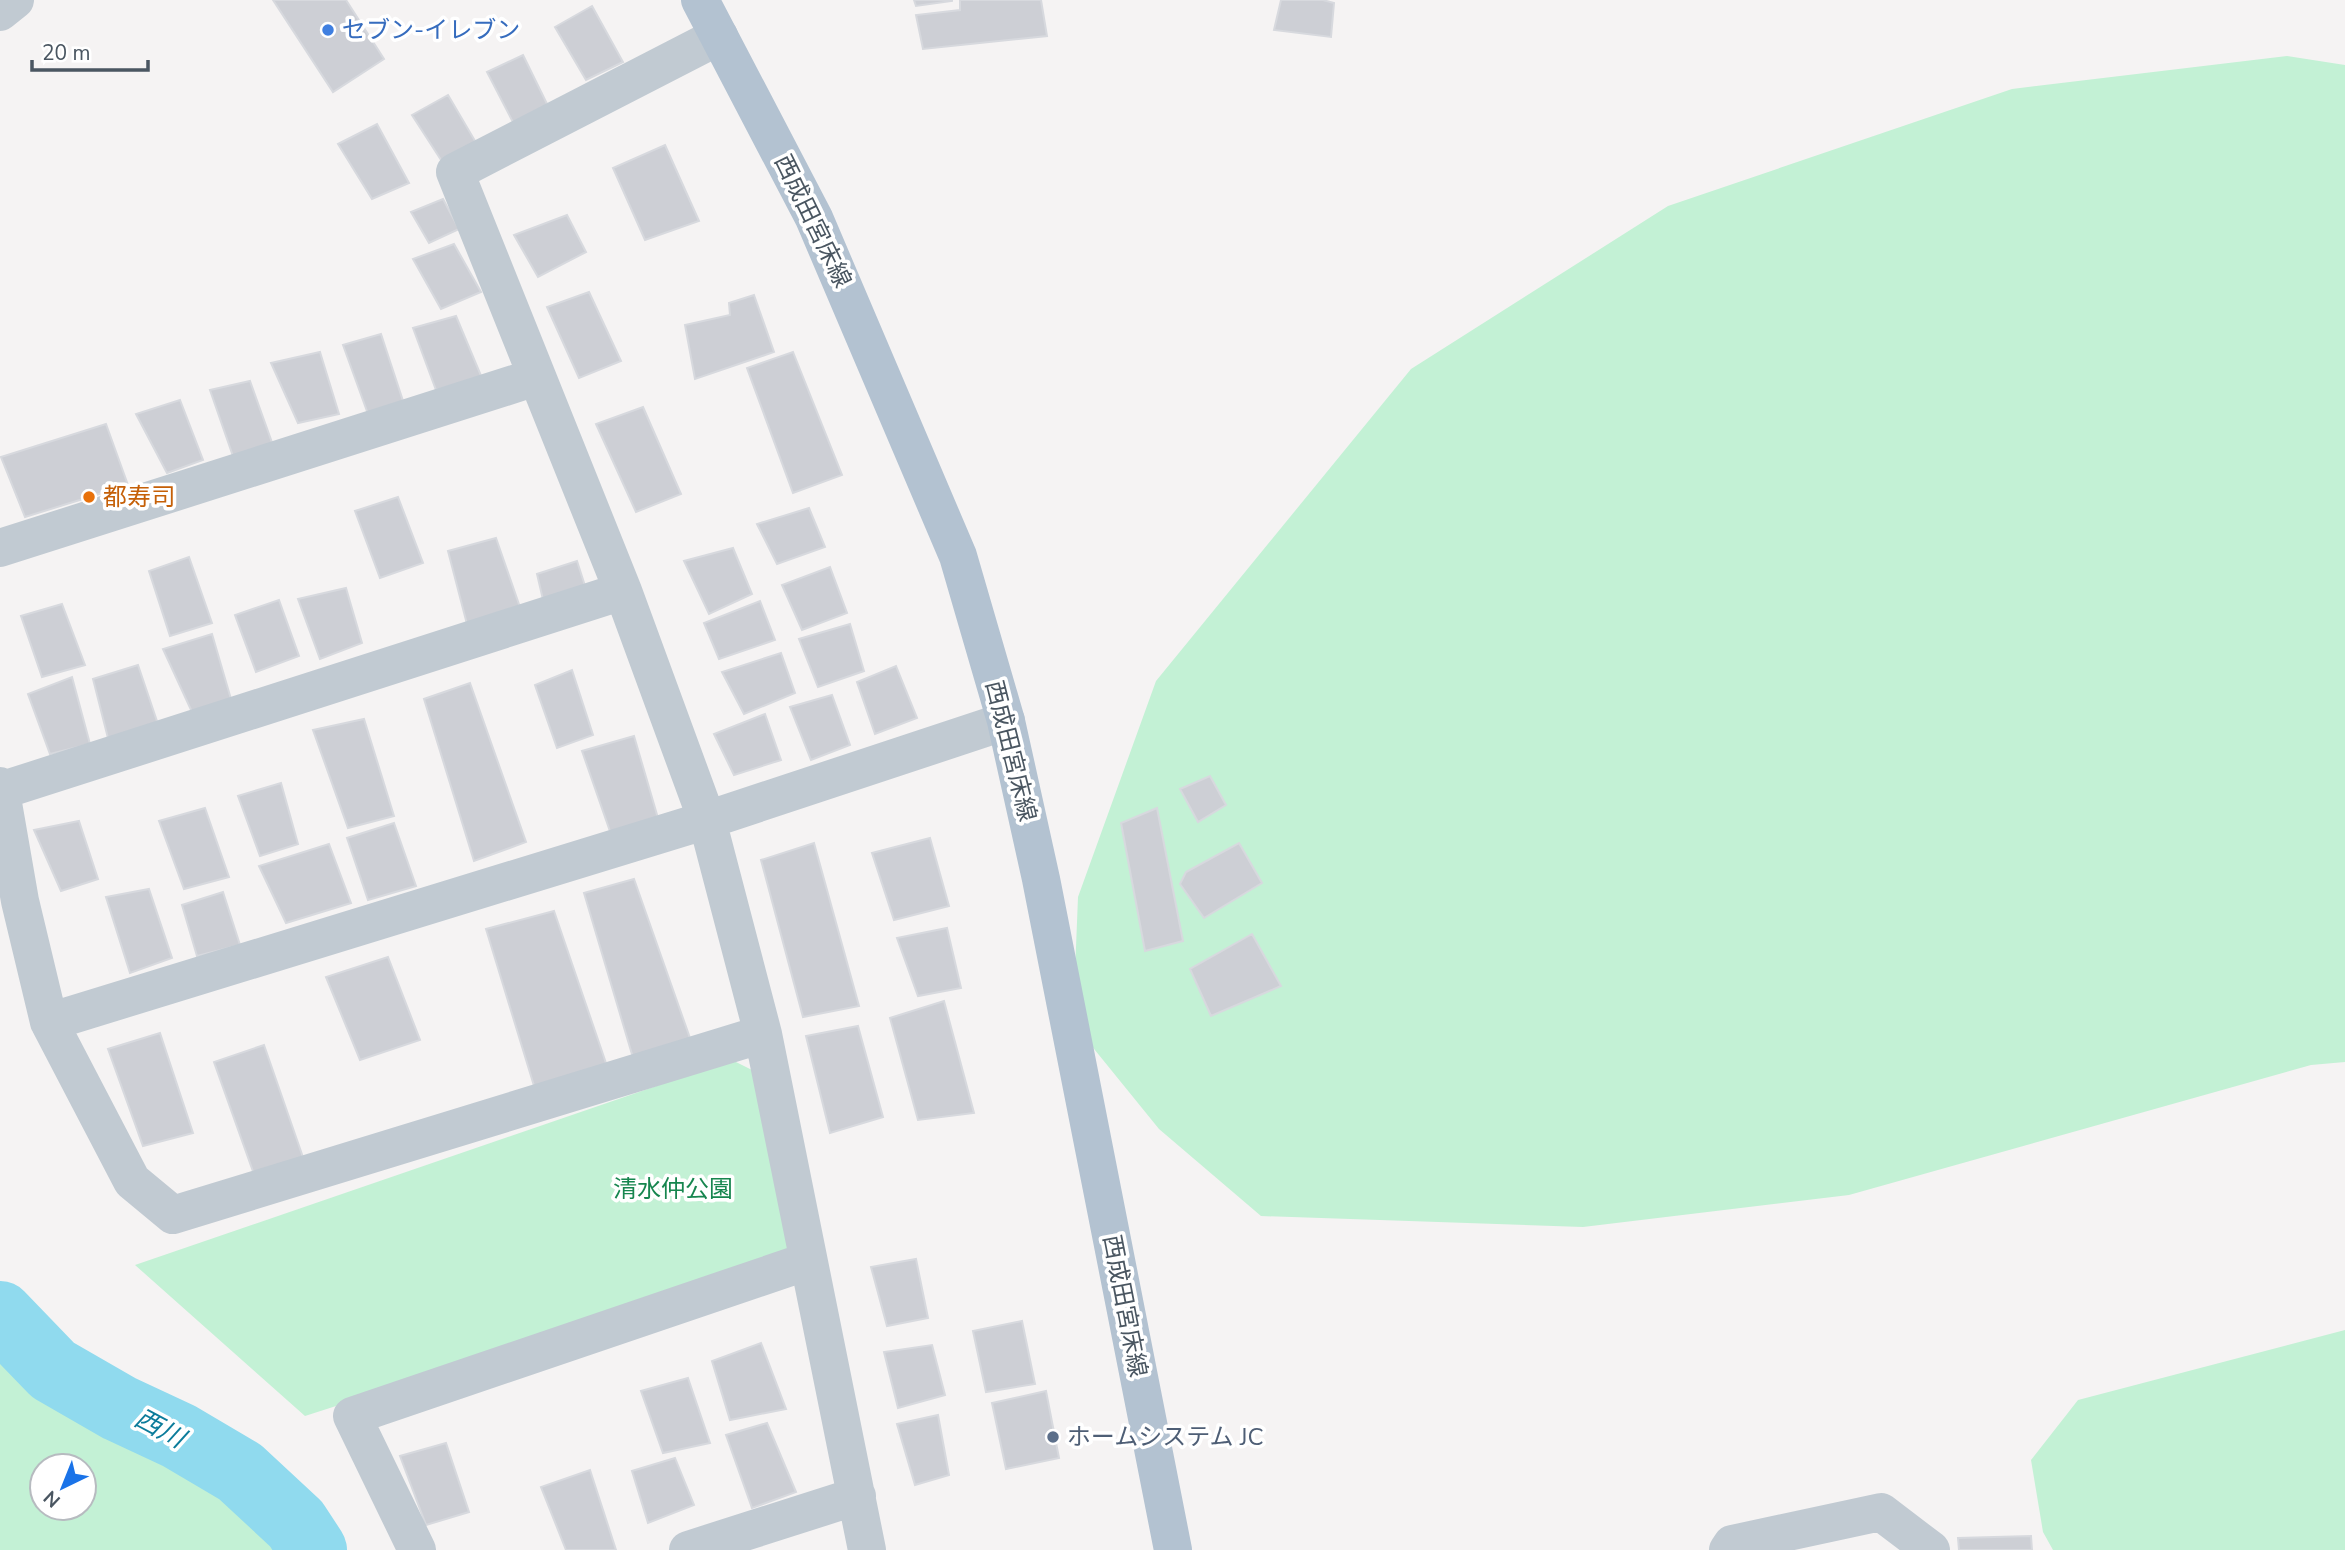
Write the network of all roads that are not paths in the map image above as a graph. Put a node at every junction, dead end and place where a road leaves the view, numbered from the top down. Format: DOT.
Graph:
graph roads {
  1 [pos="15,0"];
  2 [pos="700,0"];
  3 [pos="0,12"];
  4 [pos="719,36"];
  5 [pos="536,377"];
  6 [pos="0,548"];
  7 [pos="623,591"];
  8 [pos="1006,721"];
  9 [pos="0,786"];
  10 [pos="0,791"];
  11 [pos="707,820"];
  12 [pos="49,1022"];
  13 [pos="763,1034"];
  14 [pos="808,1261"];
  15 [pos="857,1496"];
  16 [pos="417,1550"];
  17 [pos="688,1550"];
  18 [pos="867,1550"];
  19 [pos="1173,1550"];
  20 [pos="1728,1550"];
  21 [pos="1931,1550"];
  1 -- 3 [label="street"];
  2 -- 4 [label="main road, 西成田宮床線"];
  4 -- 5 [label="street"];
  4 -- 8 [label="main road, 西成田宮床線"];
  5 -- 6 [label="street"];
  5 -- 7 [label="street"];
  7 -- 10 [label="street"];
  7 -- 11 [label="street"];
  8 -- 11 [label="street"];
  8 -- 19 [label="main road, 西成田宮床線"];
  9 -- 10 [label="street"];
  10 -- 12 [label="street"];
  11 -- 12 [label="street"];
  11 -- 13 [label="street"];
  12 -- 13 [label="street"];
  13 -- 14 [label="street"];
  14 -- 15 [label="street"];
  14 -- 16 [label="street"];
  15 -- 17 [label="street"];
  15 -- 18 [label="street"];
  20 -- 21 [label="street"];
}
